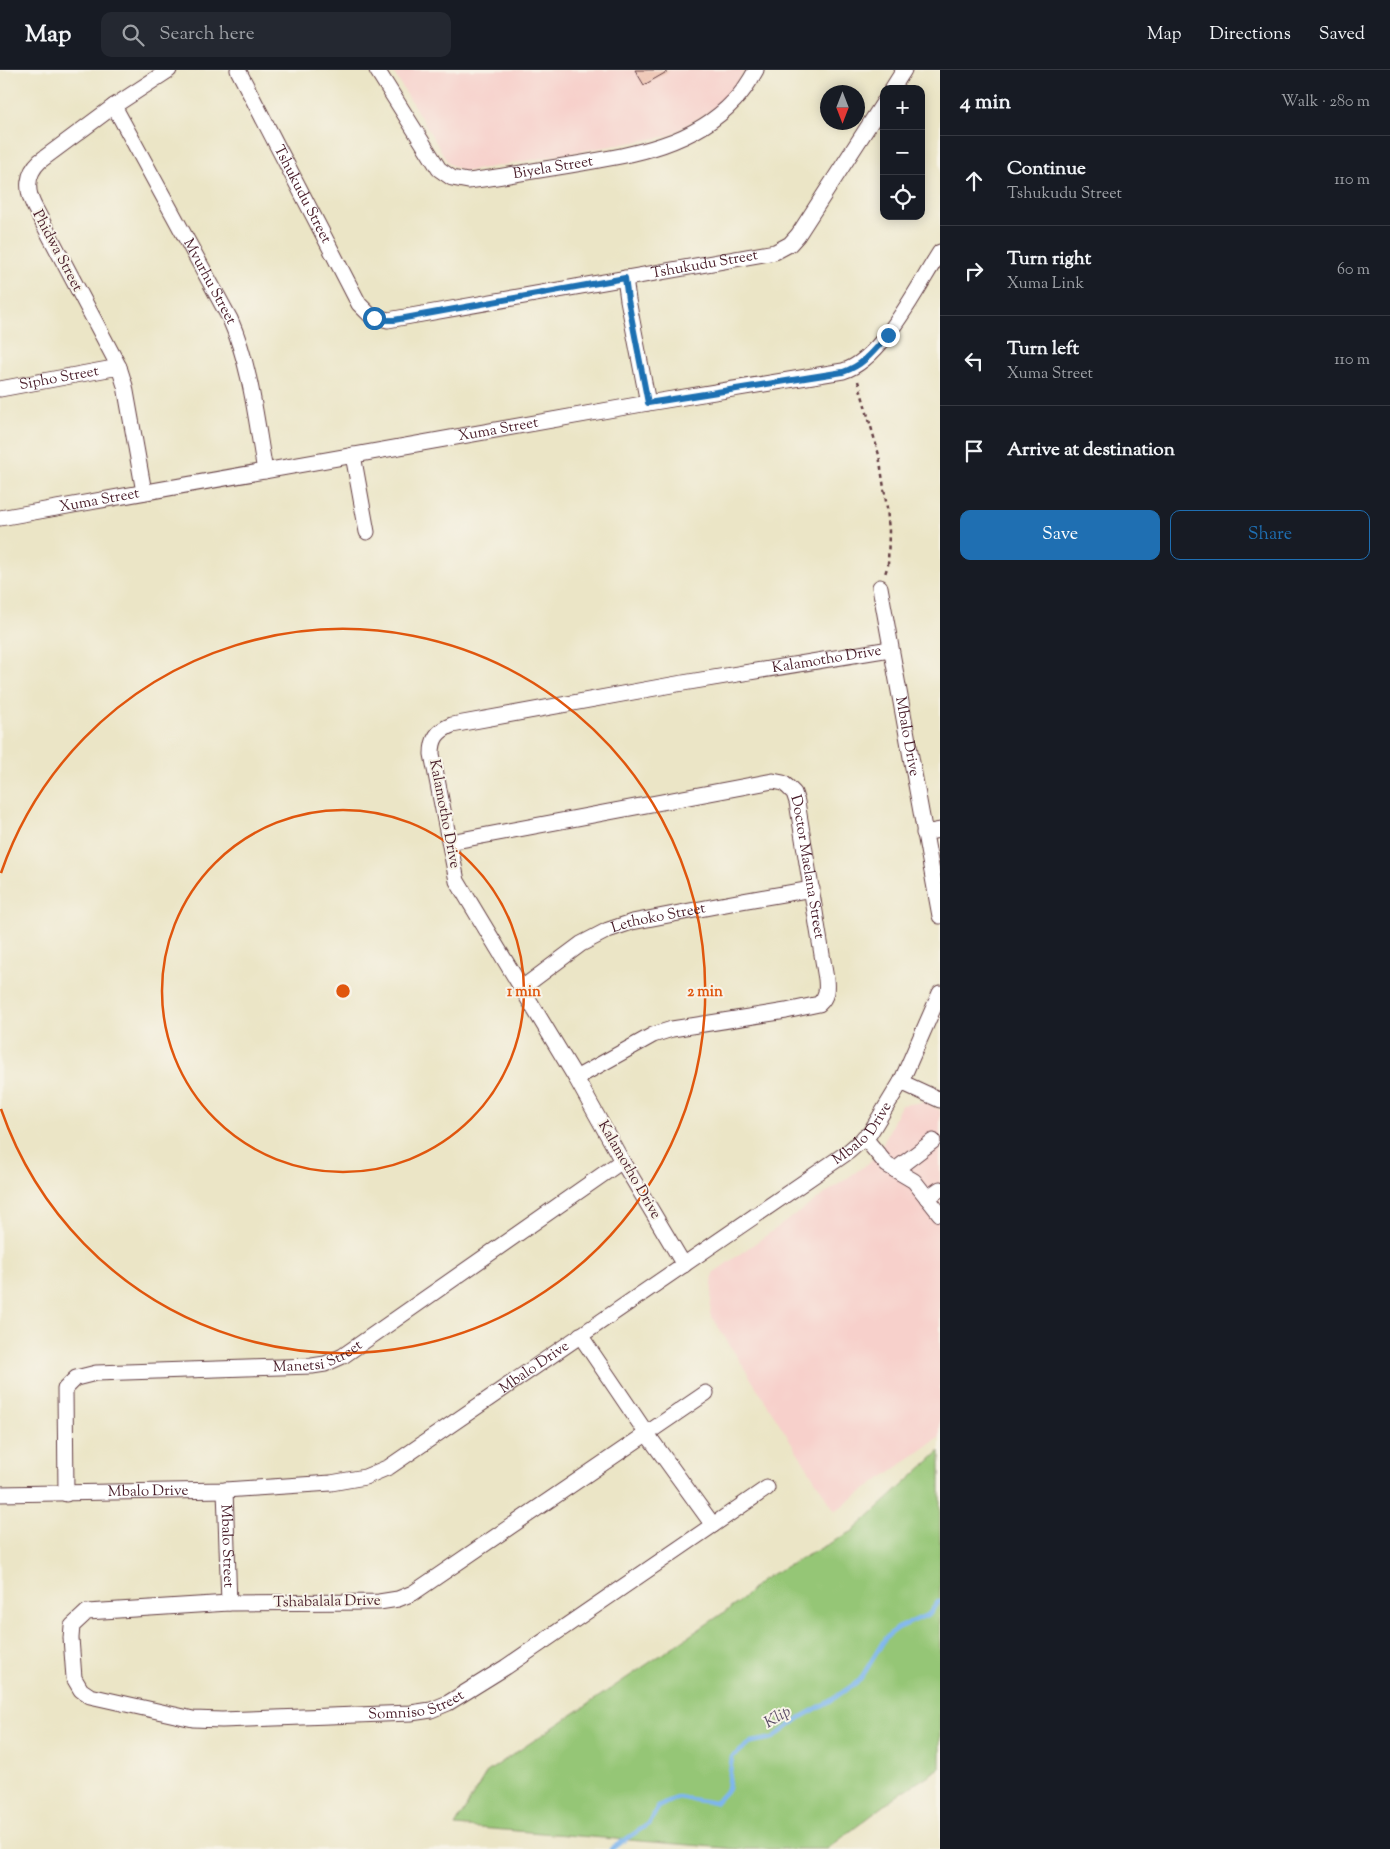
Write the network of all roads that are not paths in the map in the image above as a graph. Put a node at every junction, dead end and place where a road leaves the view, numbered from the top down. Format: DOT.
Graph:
graph roads {
  1 [pos="169,70"];
  2 [pos="238,70"];
  3 [pos="377,70"];
  4 [pos="756,70"];
  5 [pos="904,70"];
  6 [pos="895,85"];
  7 [pos="114,106"];
  8 [pos="880,108"];
  9 [pos="940,252"];
  10 [pos="625,278"];
  11 [pos="119,367"];
  12 [pos="0,389"];
  13 [pos="648,403"];
  14 [pos="353,455"];
  15 [pos="265,471"];
  16 [pos="144,492"];
  17 [pos="0,518"];
  18 [pos="367,532"];
  19 [pos="880,587"];
  20 [pos="890,649"];
  21 [pos="940,830"];
  22 [pos="924,833"];
  23 [pos="450,842"];
  24 [pos="812,889"];
  25 [pos="940,916"];
  26 [pos="522,988"];
  27 [pos="940,993"];
  28 [pos="576,1078"];
  29 [pos="901,1082"];
  30 [pos="940,1100"];
  31 [pos="864,1138"];
  32 [pos="933,1142"];
  33 [pos="622,1161"];
  34 [pos="895,1170"];
  35 [pos="940,1189"];
  36 [pos="927,1198"];
  37 [pos="940,1214"];
  38 [pos="684,1265"];
  39 [pos="580,1335"];
  40 [pos="706,1393"];
  41 [pos="647,1434"];
  42 [pos="767,1488"];
  43 [pos="225,1490"];
  44 [pos="0,1494"];
  45 [pos="66,1494"];
  46 [pos="713,1525"];
  47 [pos="229,1603"];
  48 [pos="80,1618"];
  1 -- 7 [label="street, Phidwa Street"];
  2 -- 10 [label="street, Tshukudu Street"];
  3 -- 4 [label="street, Biyela Street"];
  5 -- 6 [label="street"];
  7 -- 11 [label="street, Phidwa Street"];
  7 -- 15 [label="street, Mvurhu Street"];
  8 -- 10 [label="street, Tshukudu Street"];
  9 -- 13 [label="street, Xuma Street"];
  10 -- 13 [label="street"];
  11 -- 12 [label="street, Sipho Street"];
  11 -- 16 [label="street, Phidwa Street"];
  13 -- 14 [label="street, Xuma Street"];
  14 -- 15 [label="street, Xuma Street"];
  14 -- 18 [label="street"];
  15 -- 16 [label="street, Xuma Street"];
  16 -- 17 [label="street, Xuma Street"];
  19 -- 20 [label="street, Mbalo Drive"];
  20 -- 22 [label="street, Mbalo Drive"];
  20 -- 23 [label="street, Kalamotho Drive"];
  21 -- 22 [label="street"];
  22 -- 25 [label="street, Mbalo Drive"];
  23 -- 24 [label="street, Doctor Maelana Street"];
  23 -- 26 [label="street, Kalamotho Drive"];
  24 -- 26 [label="street, Lethoko Street"];
  24 -- 28 [label="street, Doctor Maelana Street"];
  26 -- 28 [label="street, Kalamotho Drive"];
  27 -- 29 [label="street, Mbalo Drive"];
  28 -- 33 [label="street, Kalamotho Drive"];
  29 -- 30 [label="street"];
  29 -- 31 [label="street, Mbalo Drive"];
  31 -- 34 [label="street"];
  31 -- 38 [label="street, Mbalo Drive"];
  32 -- 34 [label="street"];
  33 -- 38 [label="street, Kalamotho Drive"];
  33 -- 45 [label="street, Manetsi Street"];
  34 -- 36 [label="street"];
  35 -- 36 [label="street"];
  36 -- 37 [label="street"];
  38 -- 39 [label="street, Mbalo Drive"];
  39 -- 41 [label="street"];
  39 -- 43 [label="street, Mbalo Drive"];
  40 -- 41 [label="street, Tshabalala Drive"];
  41 -- 46 [label="street"];
  41 -- 47 [label="street, Tshabalala Drive"];
  42 -- 46 [label="street, Somniso Street"];
  43 -- 45 [label="street, Mbalo Drive"];
  43 -- 47 [label="street, Mbalo Street"];
  44 -- 45 [label="street, Mbalo Drive"];
  46 -- 48 [label="street, Somniso Street"];
  47 -- 48 [label="street, Tshabalala Drive"];
}
